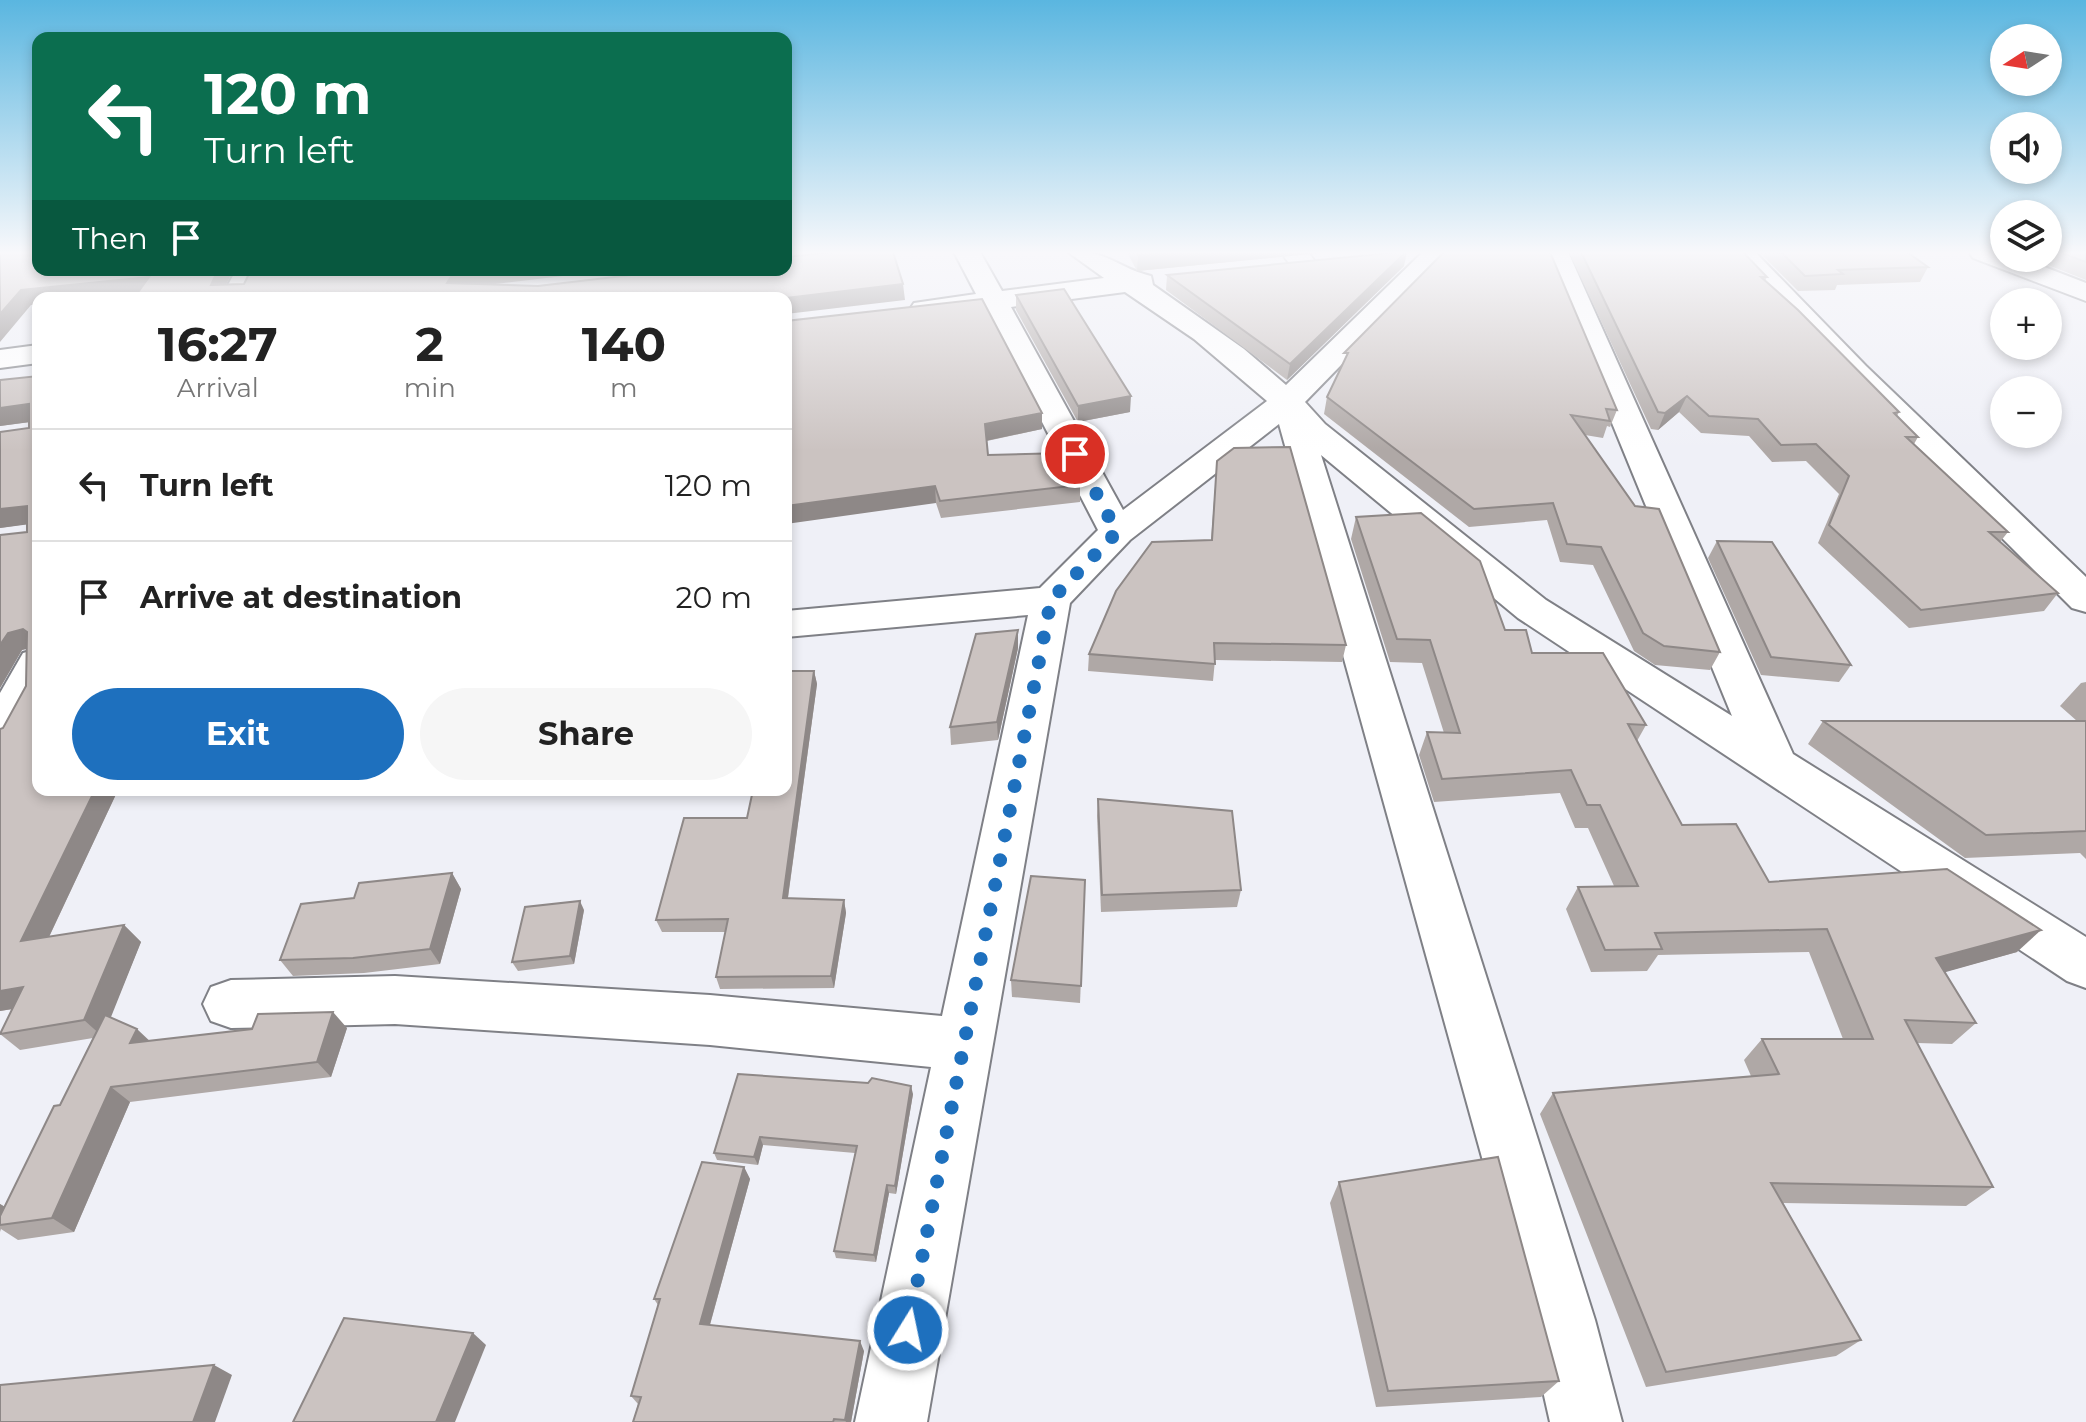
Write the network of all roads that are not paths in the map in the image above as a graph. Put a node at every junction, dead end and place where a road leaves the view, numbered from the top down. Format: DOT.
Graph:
graph roads {
  1 [pos="1002,318"];
  2 [pos="1177,318"];
  3 [pos="1370,318"];
  4 [pos="1583,318"];
  5 [pos="1803,318"];
  6 [pos="32,355"];
  7 [pos="0,359"];
  8 [pos="1288,401"];
  9 [pos="1117,532"];
  10 [pos="2086,599"];
  11 [pos="1051,600"];
  12 [pos="792,623"];
  13 [pos="32,684"];
  14 [pos="0,733"];
  15 [pos="1776,767"];
  16 [pos="2086,965"];
  17 [pos="231,1004"];
  18 [pos="963,1044"];
  19 [pos="891,1422"];
  20 [pos="1586,1422"];
  1 -- 9 [label="street"];
  2 -- 8 [label="street"];
  3 -- 8 [label="street"];
  4 -- 15 [label="street"];
  5 -- 10 [label="street"];
  6 -- 7 [label="street"];
  8 -- 9 [label="street"];
  8 -- 15 [label="street"];
  8 -- 20 [label="street"];
  9 -- 11 [label="street"];
  11 -- 12 [label="street"];
  11 -- 18 [label="street"];
  13 -- 14 [label="street"];
  15 -- 16 [label="street"];
  17 -- 18 [label="street"];
  18 -- 19 [label="street"];
}
